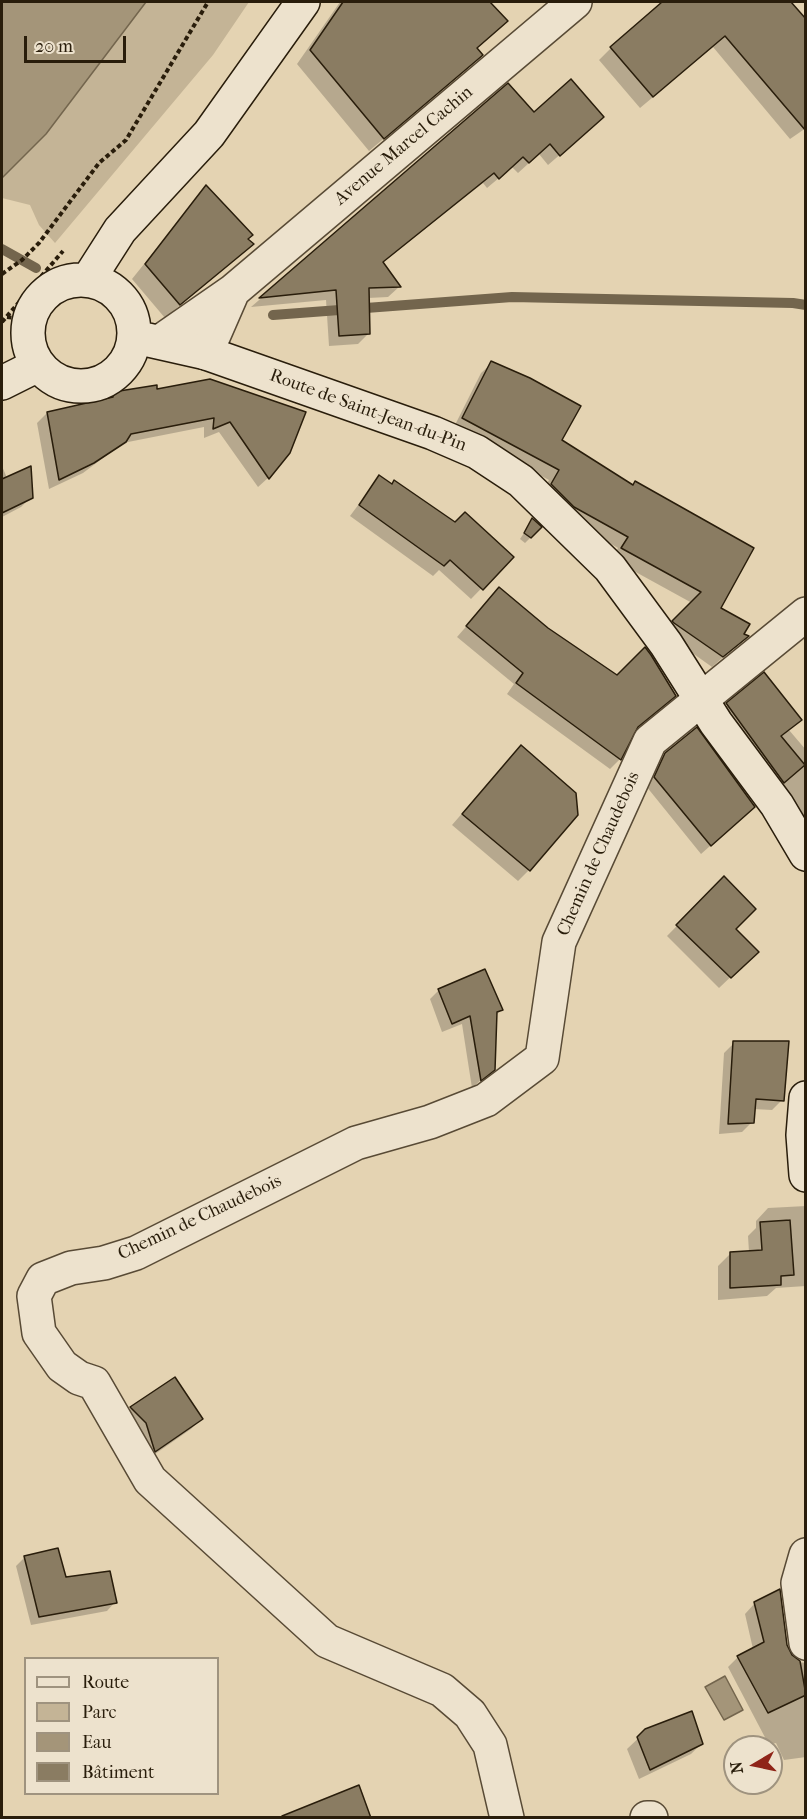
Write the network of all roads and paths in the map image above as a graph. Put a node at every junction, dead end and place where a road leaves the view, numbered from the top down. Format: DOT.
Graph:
graph roads {
  1 [pos="208,2"];
  2 [pos="303,2"];
  3 [pos="575,2"];
  4 [pos="2,274"];
  5 [pos="87,280"];
  6 [pos="233,291"];
  7 [pos="148,339"];
  8 [pos="206,353"];
  9 [pos="38,365"];
  10 [pos="2,383"];
  11 [pos="806,614"];
  12 [pos="701,699"];
  13 [pos="806,854"];
  14 [pos="806,1098"];
  15 [pos="806,1175"];
  16 [pos="806,1555"];
  17 [pos="806,1643"];
  18 [pos="507,1818"];
  1 -- 4 [label="path"];
  2 -- 5 [label="street"];
  3 -- 6 [label="street, Avenue Marcel Cachin"];
  5 -- 7 [label="street"];
  5 -- 9 [label="street"];
  6 -- 7 [label="street, Avenue Marcel Cachin"];
  6 -- 8 [label="street, Avenue Marcel Cachin"];
  7 -- 8 [label="street, Route de Saint-Jean-du-Pin"];
  7 -- 9 [label="street"];
  8 -- 12 [label="street, Route de Saint-Jean-du-Pin"];
  9 -- 10 [label="street"];
  11 -- 12 [label="street, Chemin de Chaudebois"];
  12 -- 13 [label="street, Route de Saint-Jean-du-Pin"];
  12 -- 18 [label="street, Chemin de Chaudebois"];
  14 -- 15 [label="street"];
  16 -- 17 [label="street"];
}
